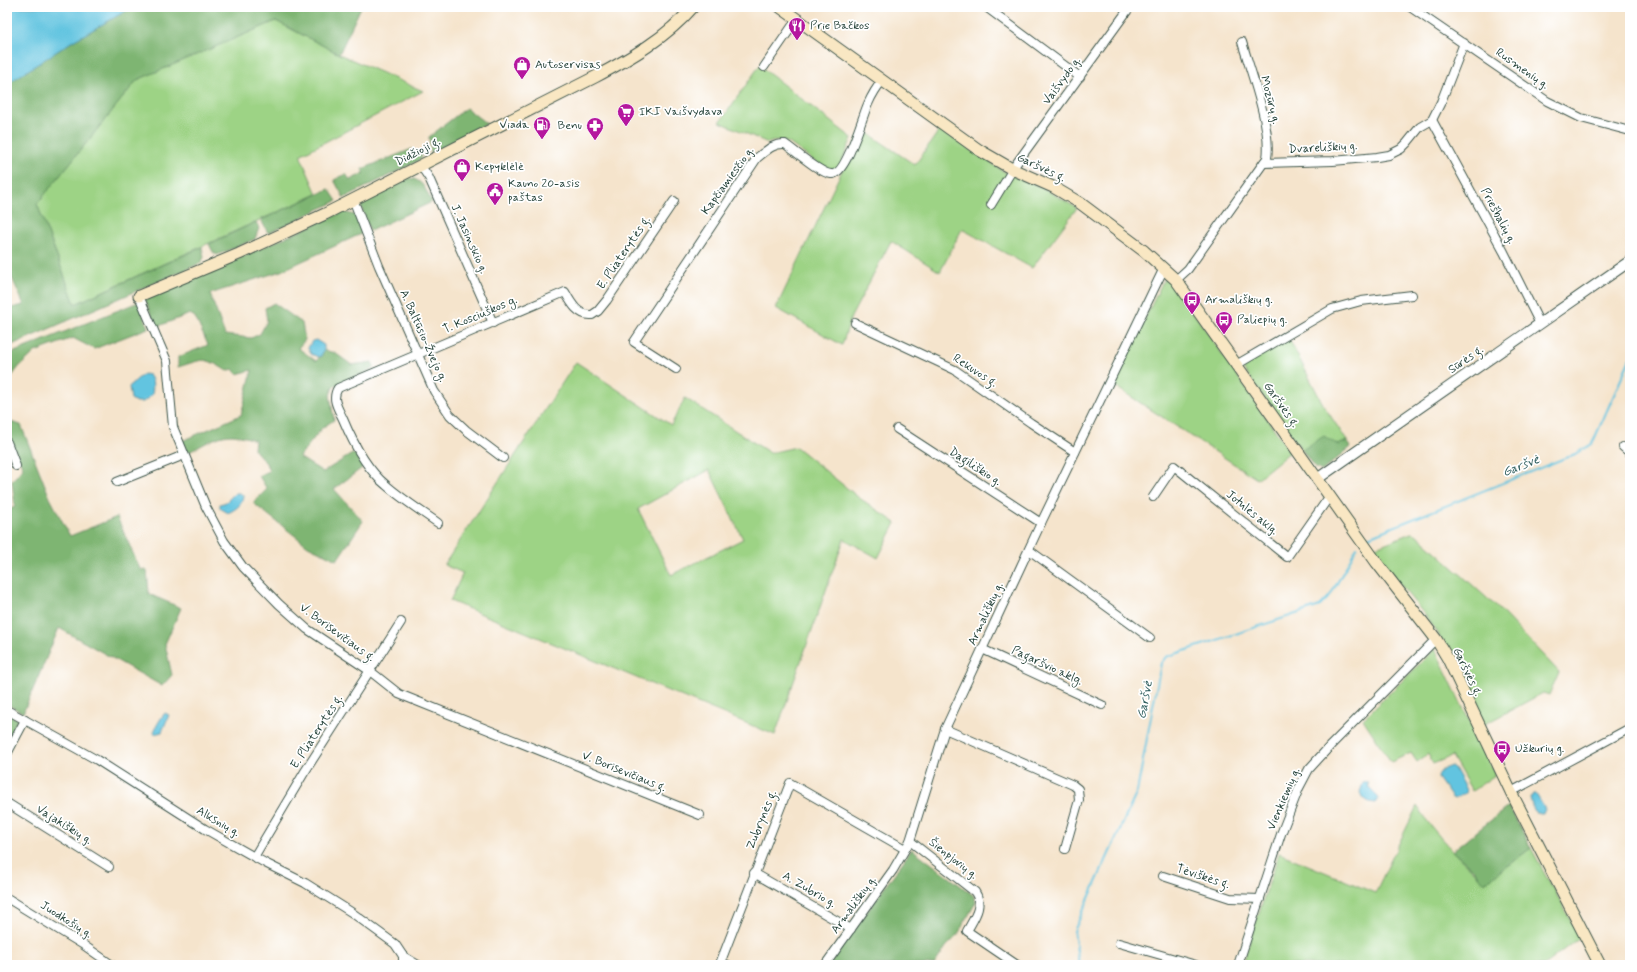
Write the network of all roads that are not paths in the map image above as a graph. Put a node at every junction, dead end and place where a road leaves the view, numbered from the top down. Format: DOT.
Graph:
graph roads {
  1 [pos="693,7"];
  2 [pos="780,7"];
  3 [pos="986,7"];
  4 [pos="1130,7"];
  5 [pos="1410,7"];
  6 [pos="797,19"];
  7 [pos="1242,42"];
  8 [pos="1464,43"];
  9 [pos="764,66"];
  10 [pos="1080,77"];
  11 [pos="882,81"];
  12 [pos="1432,120"];
  13 [pos="1630,131"];
  14 [pos="1264,164"];
  15 [pos="421,166"];
  16 [pos="1012,169"];
  17 [pos="353,200"];
  18 [pos="674,201"];
  19 [pos="991,205"];
  20 [pos="1630,261"];
  21 [pos="1164,268"];
  22 [pos="1176,280"];
  23 [pos="565,292"];
  24 [pos="1412,295"];
  25 [pos="139,296"];
  26 [pos="493,323"];
  27 [pos="855,323"];
  28 [pos="1540,324"];
  29 [pos="416,354"];
  30 [pos="1236,365"];
  31 [pos="676,369"];
  32 [pos="897,429"];
  33 [pos="7,442"];
  34 [pos="1623,446"];
  35 [pos="1075,452"];
  36 [pos="1630,453"];
  37 [pos="184,455"];
  38 [pos="503,458"];
  39 [pos="16,466"];
  40 [pos="1317,479"];
  41 [pos="117,482"];
  42 [pos="1153,497"];
  43 [pos="1329,497"];
  44 [pos="438,523"];
  45 [pos="1041,523"];
  46 [pos="1029,550"];
  47 [pos="401,622"];
  48 [pos="1150,638"];
  49 [pos="1436,639"];
  50 [pos="982,649"];
  51 [pos="370,671"];
  52 [pos="1102,705"];
  53 [pos="7,710"];
  54 [pos="25,720"];
  55 [pos="1630,728"];
  56 [pos="945,729"];
  57 [pos="7,754"];
  58 [pos="1511,792"];
  59 [pos="7,803"];
  60 [pos="700,815"];
  61 [pos="910,841"];
  62 [pos="905,849"];
  63 [pos="1065,849"];
  64 [pos="254,857"];
  65 [pos="109,867"];
  66 [pos="754,873"];
  67 [pos="1163,876"];
  68 [pos="7,898"];
  69 [pos="1260,899"];
  70 [pos="852,929"];
  71 [pos="1119,943"];
  72 [pos="404,956"];
  73 [pos="112,965"];
  74 [pos="403,965"];
  75 [pos="418,965"];
  76 [pos="728,965"];
  77 [pos="826,965"];
  78 [pos="1017,965"];
  79 [pos="1196,965"];
  80 [pos="1238,965"];
  81 [pos="1600,965"];
  1 -- 15 [label="main road, Didžioji g."];
  2 -- 6 [label="main road, Garšvės g."];
  3 -- 10 [label="street"];
  4 -- 10 [label="street, Vaišvydo g."];
  5 -- 8 [label="street, Rusmenių g."];
  6 -- 9 [label="street"];
  6 -- 11 [label="main road, Garšvės g."];
  7 -- 14 [label="street, Mozūrų g."];
  8 -- 12 [label="street, Dvareliškių g."];
  8 -- 13 [label="street, Rusmenių g."];
  10 -- 16 [label="street, Vaišvydo g."];
  11 -- 16 [label="main road, Garšvės g."];
  11 -- 31 [label="street, Kapčiamiesčio g."];
  12 -- 14 [label="street, Dvareliškių g."];
  12 -- 28 [label="street, Priešbalių g."];
  14 -- 22 [label="street"];
  15 -- 17 [label="main road, Didžioji g."];
  15 -- 26 [label="street, J. Jasinskio g."];
  16 -- 19 [label="street, Vaišvydo g."];
  16 -- 21 [label="main road, Garšvės g."];
  17 -- 25 [label="main road, Didžioji g."];
  17 -- 29 [label="street, A. Baltūsio-Žvejo g."];
  18 -- 23 [label="street, E. Pliaterytės g."];
  20 -- 28 [label="street, Sūrės g."];
  21 -- 22 [label="main road, Garšvės g."];
  21 -- 35 [label="street, Armališkių g."];
  22 -- 30 [label="main road, Garšvės g."];
  23 -- 26 [label="street, T. Kosciuškos g."];
  24 -- 30 [label="street"];
  25 -- 37 [label="street, V. Borisevičiaus g."];
  26 -- 29 [label="street, T. Kosciuškos g."];
  27 -- 35 [label="street, Rekuvos g."];
  28 -- 40 [label="street, Sūrės g."];
  29 -- 38 [label="street, A. Baltūsio-Žvejo g."];
  29 -- 44 [label="street, T. Kosciuškos g."];
  30 -- 40 [label="main road, Garšvės g."];
  32 -- 45 [label="street, Dagiliškio g."];
  33 -- 39 [label="street"];
  34 -- 36 [label="street"];
  35 -- 45 [label="street, Armališkių g."];
  37 -- 41 [label="street"];
  37 -- 51 [label="street, V. Borisevičiaus g."];
  40 -- 43 [label="main road, Garšvės g."];
  42 -- 43 [label="street, Jotulės aklg."];
  43 -- 49 [label="main road, Garšvės g."];
  45 -- 46 [label="street, Armališkių g."];
  46 -- 48 [label="street"];
  46 -- 50 [label="street, Armališkių g."];
  47 -- 51 [label="street, E. Pliaterytės g."];
  49 -- 58 [label="main road, Garšvės g."];
  49 -- 69 [label="street, Vienkiemių g."];
  50 -- 52 [label="street, Pagaršvio aklg."];
  50 -- 56 [label="street, Armališkių g."];
  51 -- 60 [label="street, V. Borisevičiaus g."];
  51 -- 64 [label="street, E. Pliaterytės g."];
  53 -- 54 [label="street, Alksnių g."];
  54 -- 57 [label="street"];
  54 -- 64 [label="street, Alksnių g."];
  55 -- 58 [label="street"];
  56 -- 61 [label="street, Armališkių g."];
  56 -- 63 [label="street"];
  58 -- 81 [label="main road, Garšvės g."];
  59 -- 65 [label="street, Vajakiškių g."];
  61 -- 62 [label="street, Armališkių g."];
  61 -- 78 [label="street, Šienpjovių g."];
  62 -- 66 [label="street, Zubrynės g."];
  62 -- 70 [label="street, Armališkių g."];
  64 -- 72 [label="street, Alksnių g."];
  66 -- 70 [label="street, A. Zubrio g."];
  66 -- 76 [label="street, Zubrynės g."];
  67 -- 69 [label="street, Tėviškės g."];
  68 -- 73 [label="street, Juodkošių g."];
  69 -- 80 [label="street, Vienkiemių g."];
  70 -- 77 [label="street, Armališkių g."];
  71 -- 79 [label="street"];
  72 -- 74 [label="street"];
  72 -- 75 [label="street, Alksnių g."];
}
